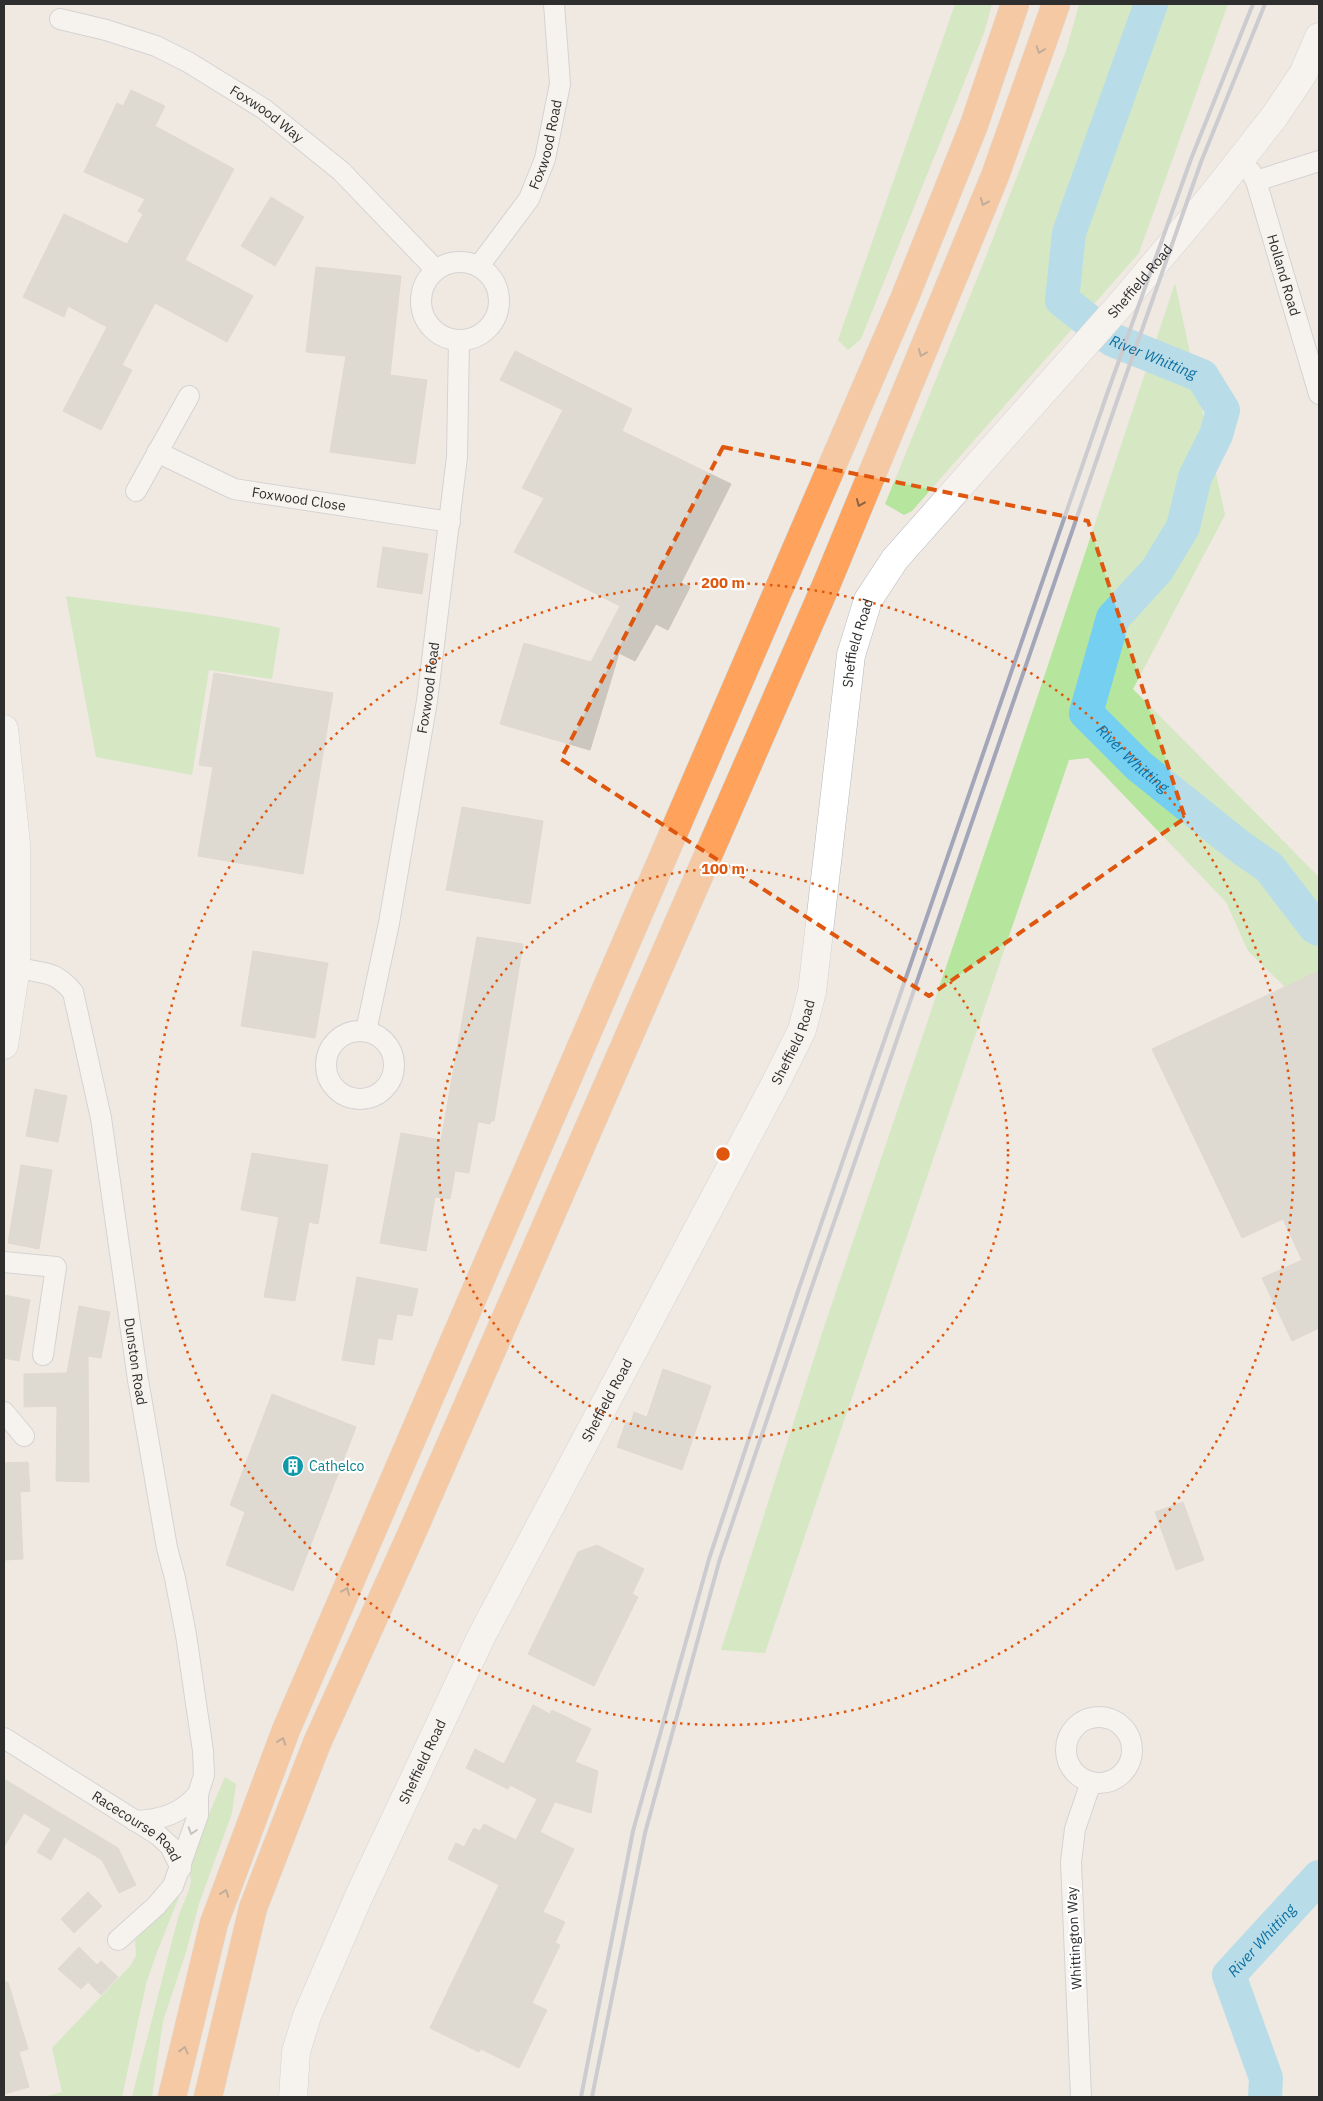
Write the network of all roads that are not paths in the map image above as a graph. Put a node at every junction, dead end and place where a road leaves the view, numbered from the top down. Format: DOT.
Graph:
graph roads {
  1 [pos="554,4"];
  2 [pos="1015,4"];
  3 [pos="1056,4"];
  4 [pos="60,19"];
  5 [pos="1319,37"];
  6 [pos="1319,161"];
  7 [pos="1247,172"];
  8 [pos="479,266"];
  9 [pos="436,270"];
  10 [pos="459,340"];
  11 [pos="1319,394"];
  12 [pos="189,396"];
  13 [pos="157,452"];
  14 [pos="136,491"];
  15 [pos="450,522"];
  16 [pos="4,729"];
  17 [pos="7,778"];
  18 [pos="16,968"];
  19 [pos="366,1031"];
  20 [pos="4,1045"];
  21 [pos="4,1262"];
  22 [pos="43,1355"];
  23 [pos="4,1412"];
  24 [pos="24,1436"];
  25 [pos="4,1738"];
  26 [pos="1091,1782"];
  27 [pos="198,1794"];
  28 [pos="135,1821"];
  29 [pos="181,1868"];
  30 [pos="118,1940"];
  31 [pos="172,2097"];
  32 [pos="208,2097"];
  33 [pos="293,2097"];
  34 [pos="1081,2097"];
  1 -- 8 [label="street, Foxwood Road"];
  31 -- 2 [label="highway, one-way"];
  3 -- 32 [label="highway, one-way"];
  4 -- 9 [label="street, Foxwood Way"];
  5 -- 7 [label="main road, Sheffield Road"];
  6 -- 7 [label="street"];
  7 -- 11 [label="street, Holland Road"];
  7 -- 33 [label="main road, Sheffield Road"];
  8 -- 9 [label="street"];
  8 -- 10 [label="street"];
  9 -- 10 [label="street"];
  10 -- 15 [label="street, Foxwood Road"];
  12 -- 13 [label="street"];
  13 -- 14 [label="street"];
  13 -- 15 [label="street, Foxwood Close"];
  15 -- 19 [label="street, Foxwood Road"];
  16 -- 17 [label="main road"];
  17 -- 18 [label="main road"];
  18 -- 20 [label="main road"];
  18 -- 27 [label="street, Dunston Road"];
  21 -- 22 [label="street"];
  23 -- 24 [label="street"];
  25 -- 28 [label="street, Racecourse Road"];
  26 -- 34 [label="street, Whittington Way"];
  27 -- 28 [label="street"];
  27 -- 29 [label="street, Dunston Road, one-way"];
  28 -- 29 [label="street, Racecourse Road"];
  29 -- 30 [label="street, Racecourse Road"];
}
